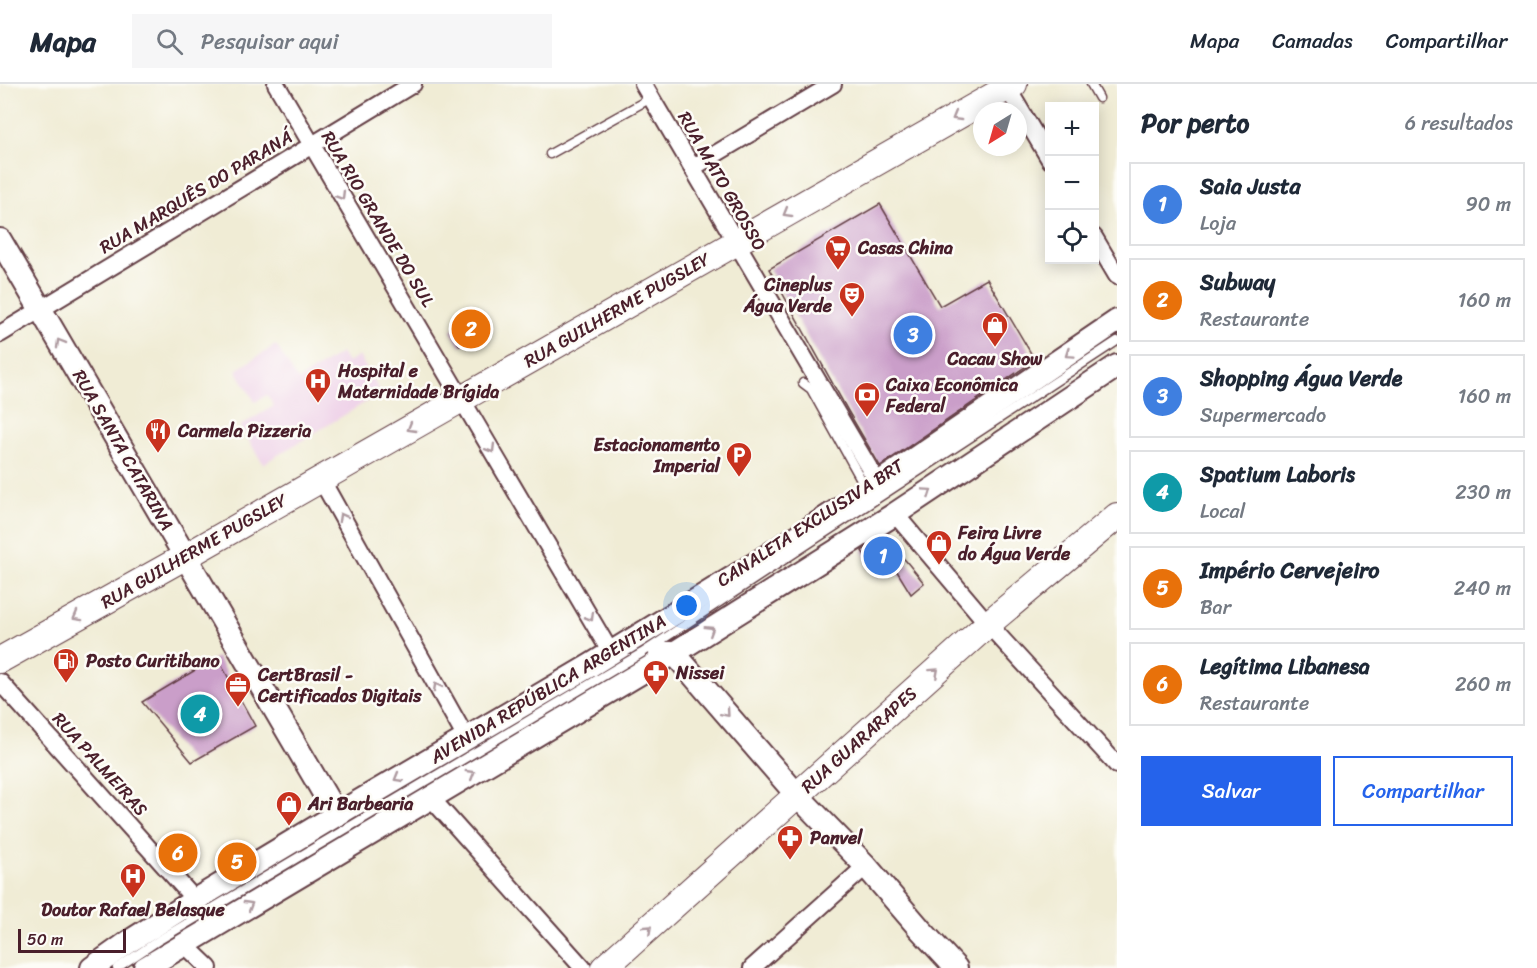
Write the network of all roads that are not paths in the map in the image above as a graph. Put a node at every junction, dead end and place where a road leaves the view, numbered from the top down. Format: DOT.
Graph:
graph roads {
  1 [pos="276,84"];
  2 [pos="413,84"];
  3 [pos="833,84"];
  4 [pos="1091,84"];
  5 [pos="1009,85"];
  6 [pos="647,91"];
  7 [pos="1099,98"];
  8 [pos="312,145"];
  9 [pos="550,154"];
  10 [pos="1048,156"];
  11 [pos="692,168"];
  12 [pos="0,240"];
  13 [pos="736,242"];
  14 [pos="1099,244"];
  15 [pos="1117,276"];
  16 [pos="41,310"];
  17 [pos="1117,321"];
  18 [pos="0,334"];
  19 [pos="1117,341"];
  20 [pos="1117,366"];
  21 [pos="803,382"];
  22 [pos="462,399"];
  23 [pos="321,479"];
  24 [pos="873,487"];
  25 [pos="895,514"];
  26 [pos="1117,516"];
  27 [pos="185,556"];
  28 [pos="988,624"];
  29 [pos="611,653"];
  30 [pos="642,653"];
  31 [pos="674,653"];
  32 [pos="0,660"];
  33 [pos="0,682"];
  34 [pos="466,738"];
  35 [pos="1117,765"];
  36 [pos="797,795"];
  37 [pos="431,798"];
  38 [pos="336,814"];
  39 [pos="866,866"];
  40 [pos="195,900"];
  41 [pos="184,944"];
  42 [pos="92,968"];
  43 [pos="117,968"];
  44 [pos="145,968"];
  45 [pos="209,968"];
  46 [pos="583,968"];
  47 [pos="604,968"];
  48 [pos="753,968"];
  49 [pos="956,968"];
  1 -- 8 [label="street, RUA RIO GRANDE DO SUL"];
  2 -- 8 [label="street, RUA MARQUÊS DO PARANÁ"];
  3 -- 11 [label="street"];
  4 -- 7 [label="lane"];
  5 -- 10 [label="street"];
  5 -- 13 [label="main road, RUA GUILHERME PUGSLEY, one-way"];
  6 -- 9 [label="lane"];
  6 -- 11 [label="street, RUA MATO GROSSO"];
  8 -- 16 [label="street, RUA MARQUÊS DO PARANÁ"];
  8 -- 22 [label="street, RUA RIO GRANDE DO SUL, one-way"];
  11 -- 13 [label="street, RUA MATO GROSSO"];
  12 -- 16 [label="street, RUA SANTA CATARINA"];
  13 -- 22 [label="main road, RUA GUILHERME PUGSLEY"];
  13 -- 24 [label="street, RUA MATO GROSSO"];
  14 -- 15 [label="street"];
  16 -- 18 [label="street, RUA MARQUÊS DO PARANÁ"];
  27 -- 16 [label="street, RUA SANTA CATARINA, one-way"];
  17 -- 24 [label="street, AVENIDA REPÚBLICA ARGENTINA, one-way"];
  19 -- 30 [label="lane, CANALETA EXCLUSIVA BRT"];
  25 -- 20 [label="street, AVENIDA REPÚBLICA ARGENTINA, one-way"];
  21 -- 24 [label="lane"];
  22 -- 23 [label="main road, RUA GUILHERME PUGSLEY, one-way"];
  22 -- 29 [label="street, RUA RIO GRANDE DO SUL, one-way"];
  23 -- 27 [label="main road, RUA GUILHERME PUGSLEY"];
  34 -- 23 [label="street, one-way"];
  24 -- 29 [label="street, AVENIDA REPÚBLICA ARGENTINA"];
  25 -- 28 [label="street"];
  31 -- 25 [label="street, AVENIDA REPÚBLICA ARGENTINA, one-way"];
  26 -- 28 [label="main road, RUA GUARARAPES"];
  27 -- 32 [label="main road, RUA GUILHERME PUGSLEY, one-way"];
  27 -- 38 [label="street, RUA SANTA CATARINA"];
  28 -- 35 [label="street"];
  36 -- 28 [label="main road, RUA GUARARAPES, one-way"];
  29 -- 30 [label="street"];
  29 -- 34 [label="street, AVENIDA REPÚBLICA ARGENTINA"];
  30 -- 31 [label="street"];
  30 -- 43 [label="lane, CANALETA EXCLUSIVA BRT"];
  31 -- 36 [label="street, one-way"];
  37 -- 31 [label="street, AVENIDA REPÚBLICA ARGENTINA, one-way"];
  33 -- 40 [label="street, RUA PALMEIRAS"];
  34 -- 38 [label="street, AVENIDA REPÚBLICA ARGENTINA, one-way"];
  36 -- 39 [label="street"];
  47 -- 36 [label="main road, RUA GUARARAPES, one-way"];
  41 -- 37 [label="street, AVENIDA REPÚBLICA ARGENTINA, one-way"];
  37 -- 46 [label="street"];
  38 -- 40 [label="street, AVENIDA REPÚBLICA ARGENTINA"];
  39 -- 48 [label="street"];
  39 -- 49 [label="street"];
  40 -- 42 [label="street, AVENIDA REPÚBLICA ARGENTINA"];
  41 -- 44 [label="street, AVENIDA REPÚBLICA ARGENTINA"];
  41 -- 45 [label="street"];
}
